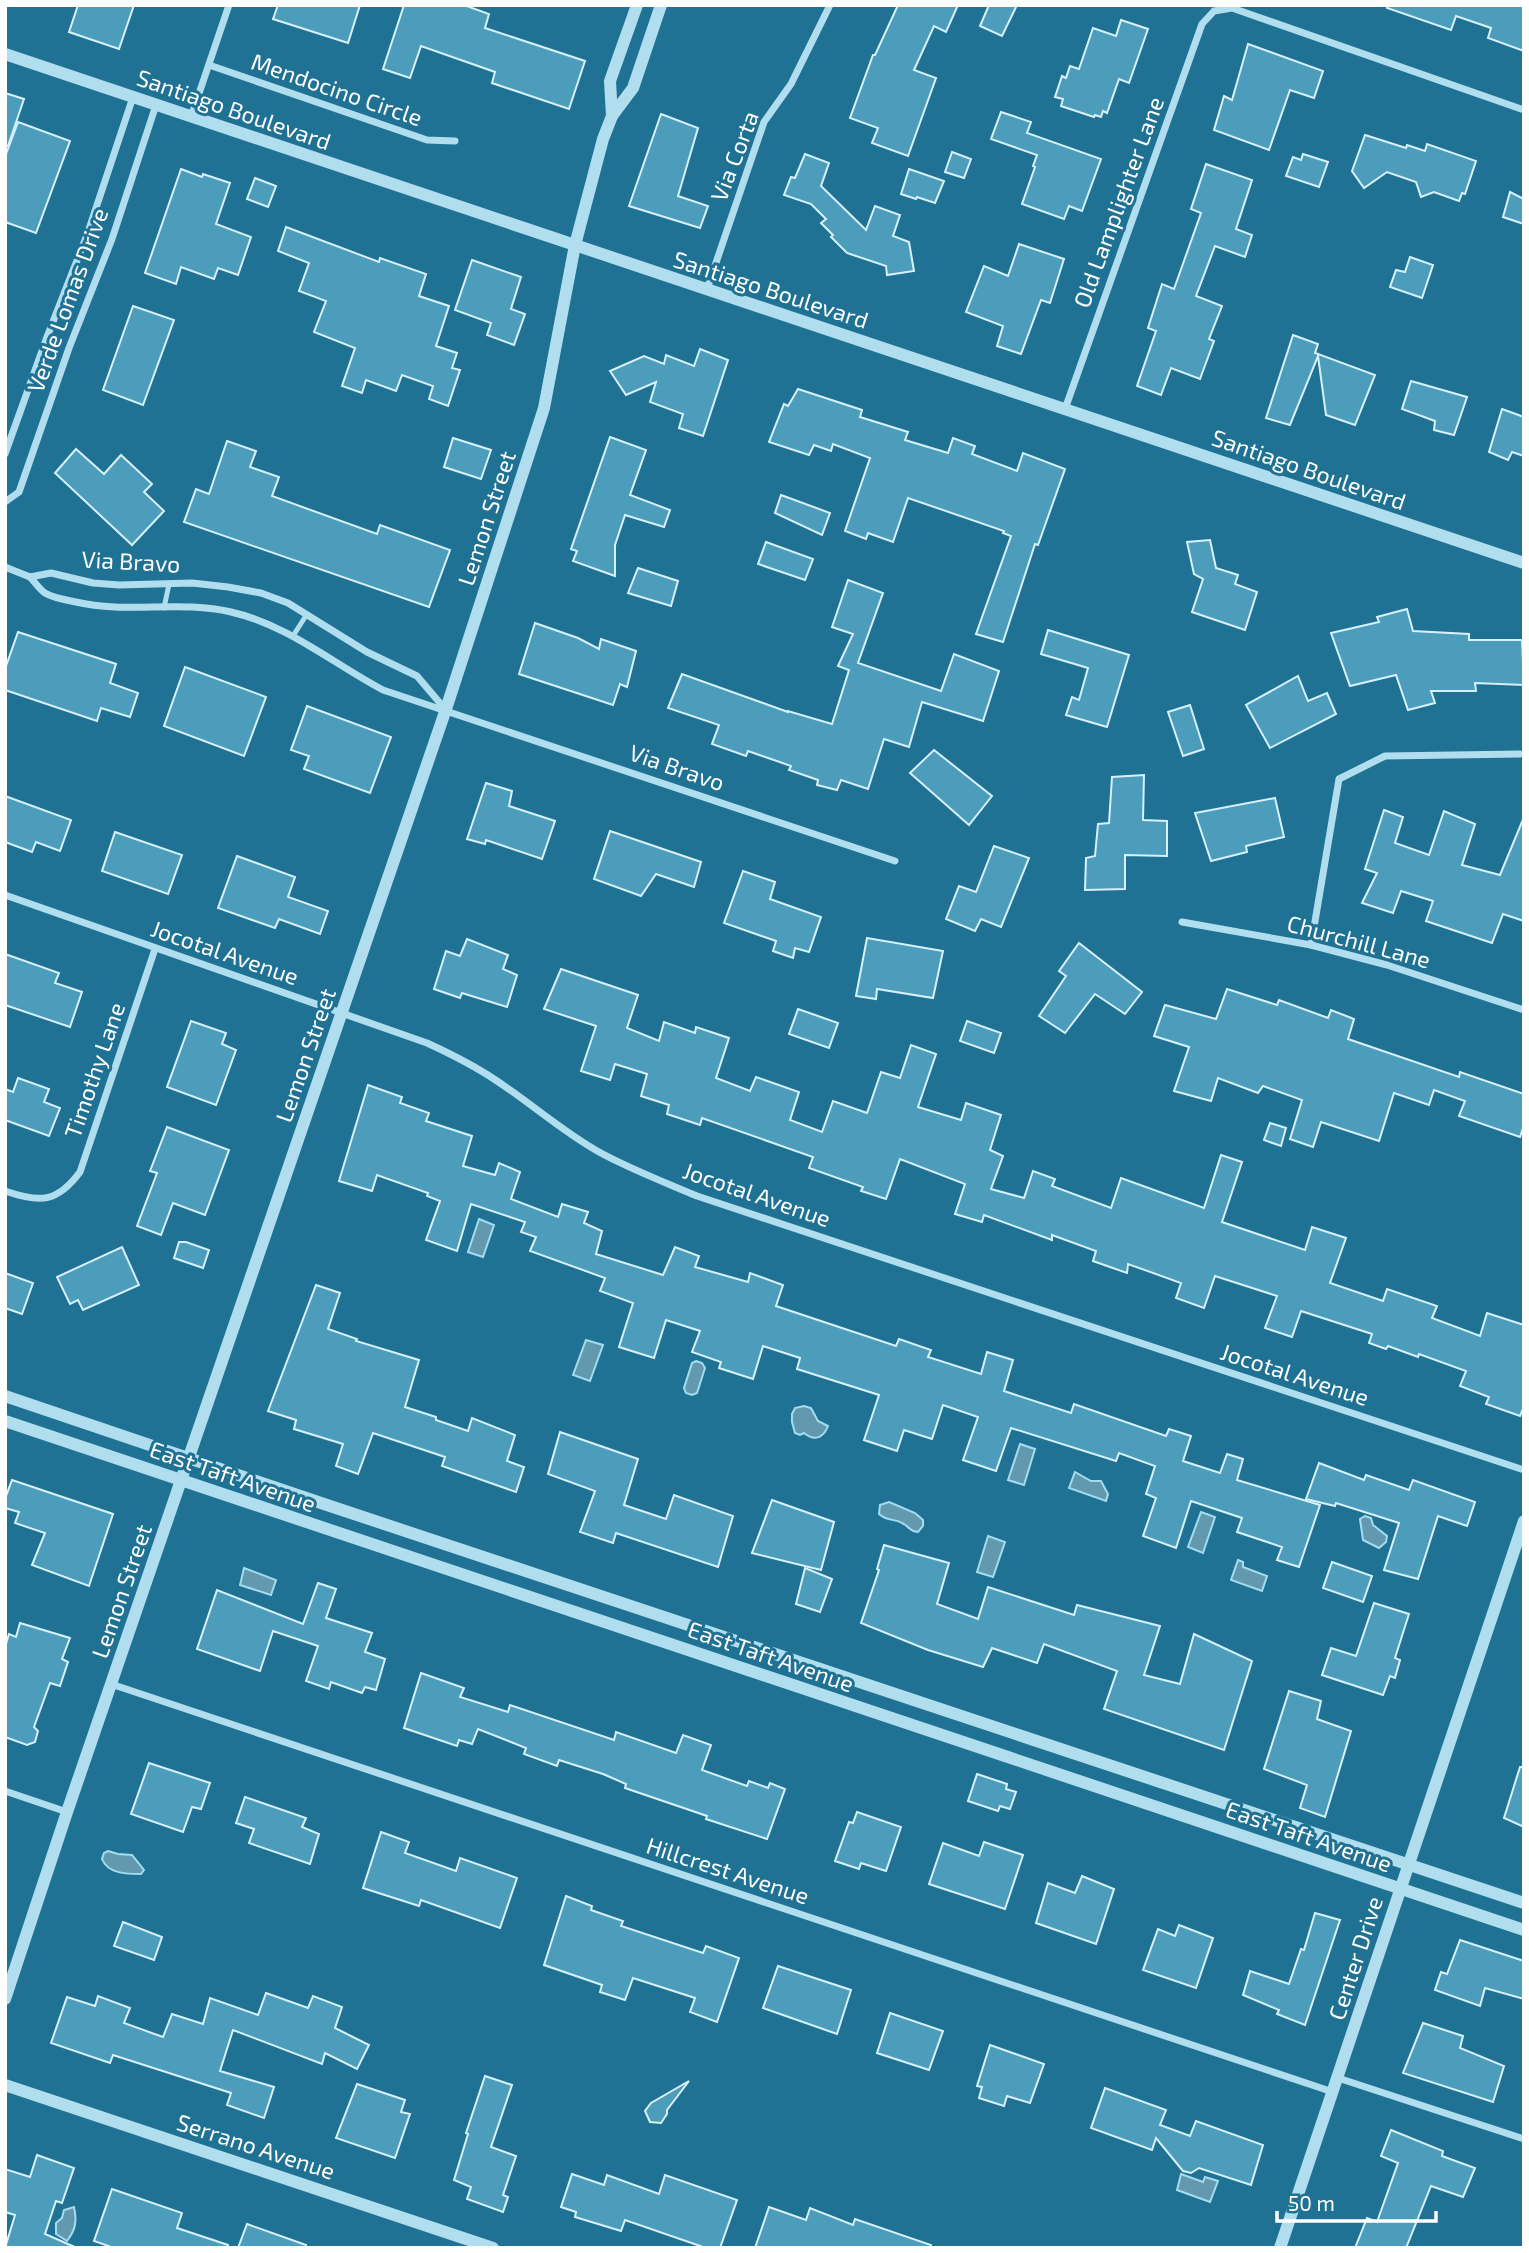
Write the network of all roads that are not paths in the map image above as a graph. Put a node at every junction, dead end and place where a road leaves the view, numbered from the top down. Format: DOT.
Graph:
graph roads {
  1 [pos="229,5"];
  2 [pos="637,5"];
  3 [pos="661,5"];
  4 [pos="830,5"];
  5 [pos="5,54"];
  6 [pos="209,65"];
  7 [pos="133,97"];
  8 [pos="156,105"];
  9 [pos="1524,110"];
  10 [pos="612,116"];
  11 [pos="191,117"];
  12 [pos="455,141"];
  13 [pos="575,245"];
  14 [pos="707,289"];
  15 [pos="1065,410"];
  16 [pos="5,454"];
  17 [pos="5,502"];
  18 [pos="1524,563"];
  19 [pos="5,568"];
  20 [pos="30,577"];
  21 [pos="169,584"];
  22 [pos="164,608"];
  23 [pos="307,614"];
  24 [pos="293,636"];
  25 [pos="446,709"];
  26 [pos="1520,754"];
  27 [pos="895,861"];
  28 [pos="5,895"];
  29 [pos="1182,922"];
  30 [pos="1311,945"];
  31 [pos="155,948"];
  32 [pos="1524,1010"];
  33 [pos="342,1012"];
  34 [pos="5,1191"];
  35 [pos="5,1396"];
  36 [pos="5,1421"];
  37 [pos="188,1459"];
  38 [pos="1524,1470"];
  39 [pos="181,1481"];
  40 [pos="1524,1521"];
  41 [pos="658,1615"];
  42 [pos="650,1638"];
  43 [pos="111,1684"];
  44 [pos="876,1688"];
  45 [pos="869,1711"];
  46 [pos="5,1791"];
  47 [pos="67,1812"];
  48 [pos="1408,1865"];
  49 [pos="1400,1888"];
  50 [pos="1524,1903"];
  51 [pos="1524,1930"];
  52 [pos="5,1999"];
  53 [pos="1338,2078"];
  54 [pos="5,2085"];
  55 [pos="1333,2092"];
  56 [pos="1524,2139"];
  57 [pos="493,2248"];
  58 [pos="1280,2248"];
  1 -- 6 [label="street"];
  2 -- 10 [label="street, Lemon Street"];
  3 -- 10 [label="street, Lemon Street"];
  4 -- 14 [label="street, Via Corta"];
  5 -- 7 [label="street, Santiago Boulevard"];
  6 -- 11 [label="street"];
  6 -- 12 [label="street, Mendocino Circle"];
  7 -- 8 [label="street, Santiago Boulevard"];
  7 -- 16 [label="street, Verde Lomas Drive"];
  8 -- 11 [label="street, Santiago Boulevard"];
  8 -- 17 [label="street, Verde Lomas Drive"];
  9 -- 15 [label="street, Old Lamplighter Lane"];
  10 -- 13 [label="street, Lemon Street"];
  11 -- 13 [label="street, Santiago Boulevard"];
  13 -- 14 [label="street, Santiago Boulevard"];
  13 -- 25 [label="street, Lemon Street"];
  14 -- 15 [label="street, Santiago Boulevard"];
  15 -- 18 [label="street, Santiago Boulevard"];
  19 -- 20 [label="street, Via Bravo"];
  20 -- 21 [label="street, Via Bravo"];
  20 -- 22 [label="street, Via Bravo"];
  21 -- 22 [label="lane"];
  21 -- 23 [label="street, Via Bravo"];
  22 -- 24 [label="street, Via Bravo"];
  23 -- 24 [label="lane"];
  23 -- 25 [label="street, Via Bravo"];
  24 -- 25 [label="street, Via Bravo"];
  25 -- 27 [label="street, Via Bravo"];
  25 -- 33 [label="street, Lemon Street"];
  26 -- 30 [label="street"];
  28 -- 31 [label="street, Jocotal Avenue"];
  29 -- 30 [label="street, Churchill Lane"];
  30 -- 32 [label="street, Churchill Lane"];
  31 -- 33 [label="street, Jocotal Avenue"];
  31 -- 34 [label="street, Timothy Lane"];
  33 -- 37 [label="street, Lemon Street"];
  33 -- 38 [label="street, Jocotal Avenue"];
  35 -- 37 [label="street, East Taft Avenue"];
  36 -- 39 [label="street, East Taft Avenue"];
  37 -- 39 [label="street, Lemon Street"];
  37 -- 41 [label="street, East Taft Avenue"];
  39 -- 42 [label="street, East Taft Avenue"];
  39 -- 43 [label="street, Lemon Street"];
  40 -- 48 [label="street, Center Drive"];
  41 -- 42 [label="street"];
  41 -- 44 [label="street, East Taft Avenue"];
  42 -- 45 [label="street, East Taft Avenue"];
  43 -- 47 [label="street, Lemon Street"];
  43 -- 55 [label="street, Hillcrest Avenue"];
  44 -- 45 [label="street"];
  44 -- 48 [label="street, East Taft Avenue"];
  45 -- 49 [label="street, East Taft Avenue"];
  46 -- 47 [label="street"];
  47 -- 52 [label="street, Lemon Street"];
  48 -- 49 [label="street, Center Drive"];
  48 -- 50 [label="street, East Taft Avenue"];
  49 -- 51 [label="street, East Taft Avenue"];
  49 -- 53 [label="street, Center Drive"];
  53 -- 55 [label="street, Center Drive"];
  53 -- 56 [label="street"];
  54 -- 57 [label="street, Serrano Avenue"];
  55 -- 58 [label="street, Center Drive"];
}
